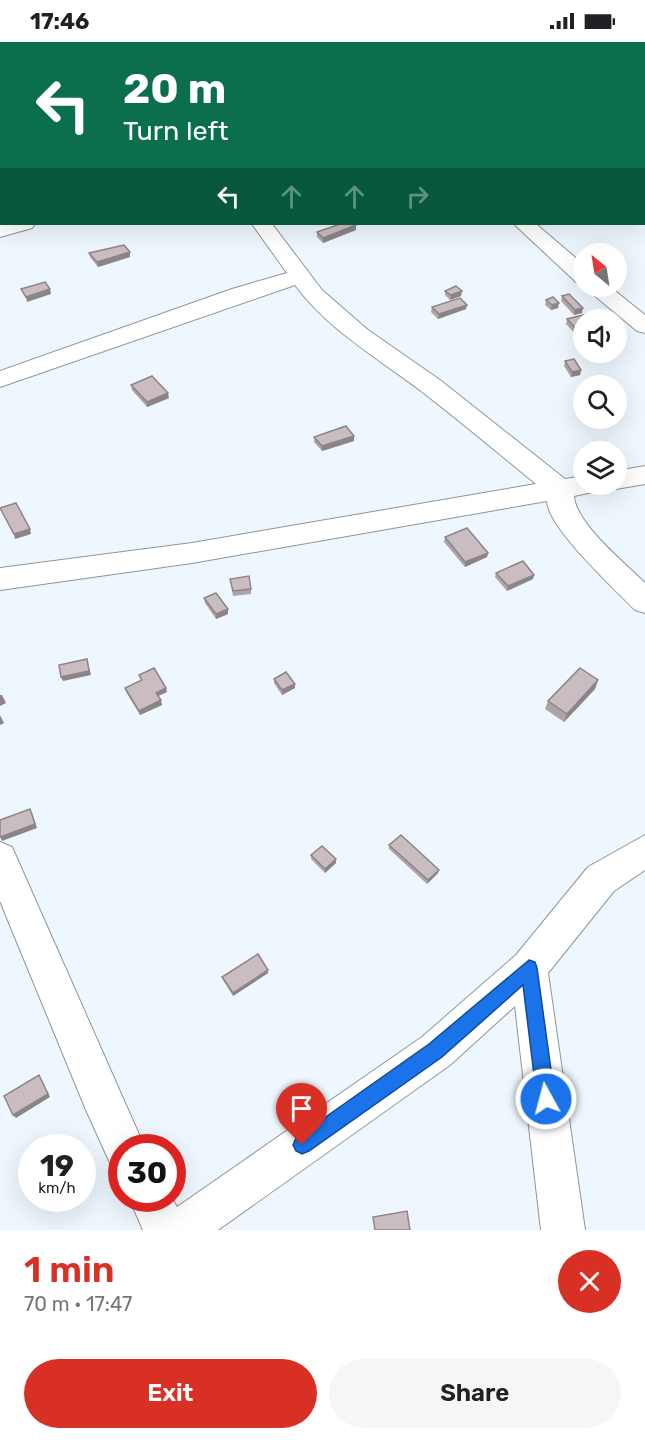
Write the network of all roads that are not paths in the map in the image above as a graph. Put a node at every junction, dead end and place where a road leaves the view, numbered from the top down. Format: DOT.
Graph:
graph roads {
  1 [pos="21,225"];
  2 [pos="263,225"];
  3 [pos="525,225"];
  4 [pos="0,231"];
  5 [pos="573,267"];
  6 [pos="300,276"];
  7 [pos="608,297"];
  8 [pos="645,326"];
  9 [pos="0,379"];
  10 [pos="645,475"];
  11 [pos="627,478"];
  12 [pos="573,487"];
  13 [pos="560,489"];
  14 [pos="0,579"];
  15 [pos="645,602"];
  16 [pos="645,851"];
  17 [pos="0,858"];
  18 [pos="529,968"];
  19 [pos="118,1134"];
  20 [pos="157,1212"];
  21 [pos="165,1230"];
  22 [pos="181,1230"];
  23 [pos="563,1230"];
  1 -- 4 [label="street"];
  2 -- 6 [label="street"];
  3 -- 5 [label="street"];
  6 -- 9 [label="street"];
  6 -- 13 [label="street"];
  7 -- 8 [label="street"];
  10 -- 11 [label="street"];
  12 -- 13 [label="street"];
  13 -- 14 [label="street"];
  13 -- 15 [label="street"];
  16 -- 18 [label="street"];
  17 -- 19 [label="street"];
  18 -- 22 [label="street"];
  18 -- 23 [label="street"];
  20 -- 21 [label="street"];
}
